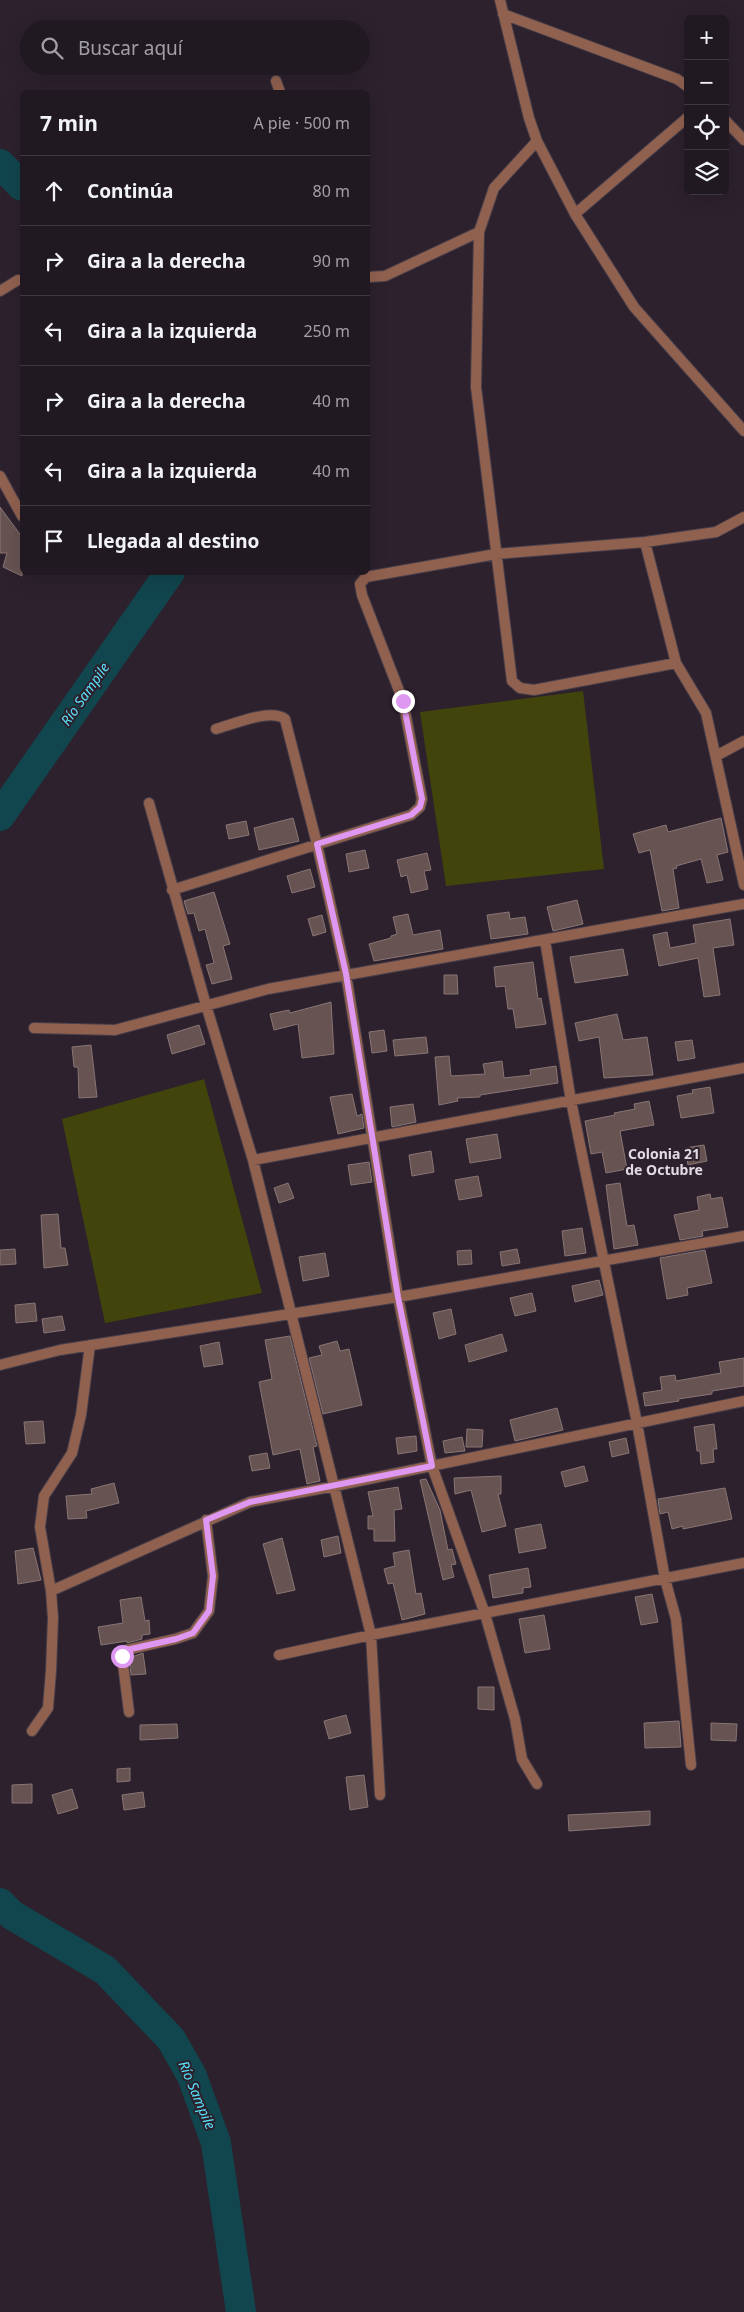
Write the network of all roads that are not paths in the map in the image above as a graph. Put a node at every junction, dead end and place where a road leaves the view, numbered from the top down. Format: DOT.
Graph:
graph roads {
  1 [pos="500,0"];
  2 [pos="503,14"];
  3 [pos="276,82"];
  4 [pos="684,84"];
  5 [pos="279,90"];
  6 [pos="684,120"];
  7 [pos="729,124"];
  8 [pos="744,140"];
  9 [pos="537,141"];
  10 [pos="575,214"];
  11 [pos="480,232"];
  12 [pos="370,277"];
  13 [pos="18,280"];
  14 [pos="0,291"];
  15 [pos="744,431"];
  16 [pos="0,476"];
  17 [pos="20,512"];
  18 [pos="744,517"];
  19 [pos="645,542"];
  20 [pos="496,554"];
  21 [pos="676,663"];
  22 [pos="216,729"];
  23 [pos="744,741"];
  24 [pos="716,756"];
  25 [pos="149,803"];
  26 [pos="317,844"];
  27 [pos="744,885"];
  28 [pos="172,890"];
  29 [pos="744,904"];
  30 [pos="545,940"];
  31 [pos="346,974"];
  32 [pos="206,1006"];
  33 [pos="34,1028"];
  34 [pos="744,1068"];
  35 [pos="571,1101"];
  36 [pos="373,1139"];
  37 [pos="253,1160"];
  38 [pos="744,1236"];
  39 [pos="603,1262"];
  40 [pos="398,1297"];
  41 [pos="292,1313"];
  42 [pos="90,1345"];
  43 [pos="0,1365"];
  44 [pos="744,1401"];
  45 [pos="636,1423"];
  46 [pos="432,1466"];
  47 [pos="336,1486"];
  48 [pos="206,1520"];
  49 [pos="744,1563"];
  50 [pos="665,1579"];
  51 [pos="51,1591"];
  52 [pos="486,1614"];
  53 [pos="371,1635"];
  54 [pos="279,1655"];
  55 [pos="129,1712"];
  56 [pos="32,1731"];
  57 [pos="691,1765"];
  58 [pos="537,1784"];
  59 [pos="380,1796"];
  1 -- 2 [label="street"];
  2 -- 4 [label="street"];
  2 -- 9 [label="street"];
  3 -- 5 [label="street"];
  6 -- 10 [label="street"];
  7 -- 8 [label="street"];
  9 -- 10 [label="street"];
  9 -- 11 [label="street"];
  10 -- 15 [label="street"];
  11 -- 12 [label="street"];
  11 -- 20 [label="street"];
  13 -- 14 [label="street"];
  16 -- 17 [label="street"];
  18 -- 19 [label="street"];
  19 -- 20 [label="street"];
  19 -- 21 [label="street"];
  20 -- 21 [label="street"];
  20 -- 26 [label="street"];
  21 -- 24 [label="street"];
  22 -- 26 [label="street"];
  23 -- 24 [label="street"];
  24 -- 27 [label="street"];
  25 -- 28 [label="street"];
  26 -- 28 [label="street"];
  26 -- 31 [label="street"];
  28 -- 32 [label="street"];
  29 -- 30 [label="street"];
  30 -- 31 [label="street"];
  30 -- 35 [label="street"];
  31 -- 32 [label="street"];
  31 -- 36 [label="street"];
  32 -- 33 [label="street"];
  32 -- 37 [label="street"];
  34 -- 35 [label="street"];
  35 -- 36 [label="street"];
  35 -- 39 [label="street"];
  36 -- 37 [label="street"];
  36 -- 40 [label="street"];
  37 -- 41 [label="street"];
  38 -- 39 [label="street"];
  39 -- 40 [label="street"];
  39 -- 45 [label="street"];
  40 -- 41 [label="street"];
  40 -- 46 [label="street"];
  41 -- 42 [label="street"];
  41 -- 47 [label="street"];
  42 -- 43 [label="street"];
  42 -- 51 [label="street"];
  44 -- 45 [label="street"];
  45 -- 46 [label="street"];
  45 -- 50 [label="street"];
  46 -- 47 [label="street"];
  46 -- 52 [label="street"];
  47 -- 48 [label="street"];
  47 -- 53 [label="street"];
  48 -- 51 [label="street"];
  48 -- 55 [label="street"];
  49 -- 50 [label="street"];
  50 -- 52 [label="street"];
  50 -- 57 [label="street"];
  51 -- 56 [label="street"];
  52 -- 53 [label="street"];
  52 -- 58 [label="street"];
  53 -- 54 [label="street"];
  53 -- 59 [label="street"];
}
